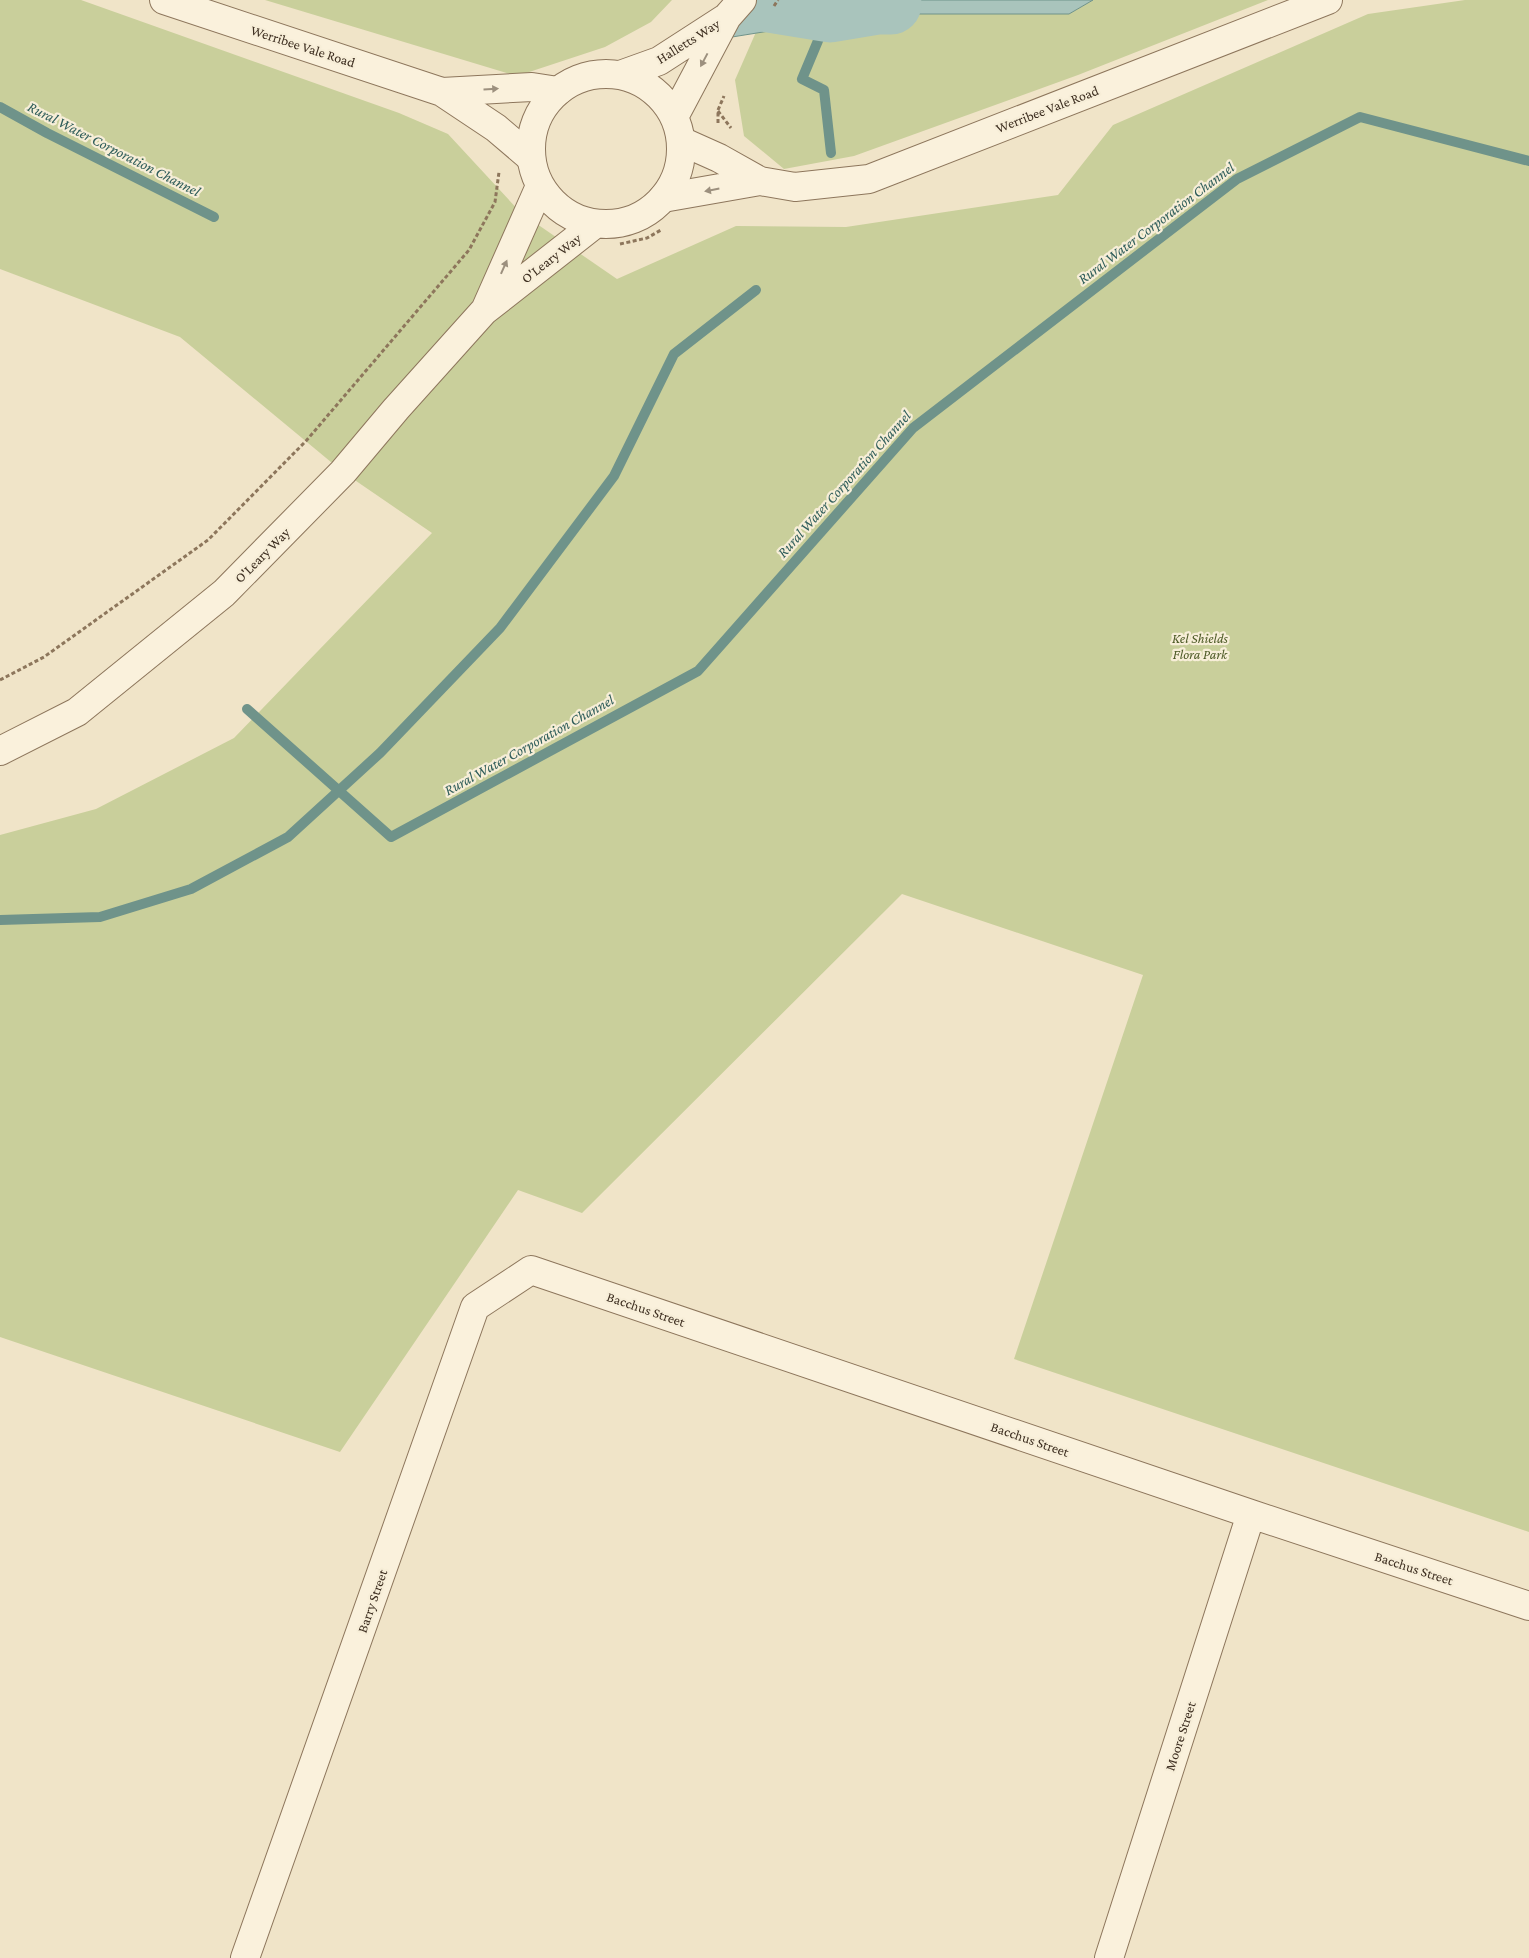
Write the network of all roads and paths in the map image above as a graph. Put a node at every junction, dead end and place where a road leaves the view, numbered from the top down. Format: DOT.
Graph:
graph roads {
  1 [pos="164,0"];
  2 [pos="1328,0"];
  3 [pos="734,8"];
  4 [pos="620,75"];
  5 [pos="558,90"];
  6 [pos="442,92"];
  7 [pos="496,128"];
  8 [pos="678,129"];
  9 [pos="530,157"];
  10 [pos="760,182"];
  11 [pos="540,186"];
  12 [pos="663,198"];
  13 [pos="595,224"];
  14 [pos="484,311"];
  15 [pos="0,680"];
  16 [pos="0,751"];
  17 [pos="531,1270"];
  18 [pos="1251,1514"];
  19 [pos="1529,1606"];
  20 [pos="246,1958"];
  21 [pos="1109,1958"];
  1 -- 6 [label="street, Werribee Vale Road"];
  2 -- 10 [label="street, Werribee Vale Road"];
  3 -- 4 [label="street, Halletts Way"];
  3 -- 8 [label="street, Halletts Way, one-way"];
  4 -- 5 [label="street"];
  4 -- 8 [label="street"];
  6 -- 5 [label="street, Werribee Vale Road, one-way"];
  5 -- 9 [label="street"];
  6 -- 7 [label="street, Werribee Vale Road"];
  7 -- 9 [label="street, Werribee Vale Road"];
  7 -- 15 [label="path"];
  8 -- 10 [label="street, Werribee Vale Road"];
  8 -- 12 [label="street"];
  9 -- 11 [label="street"];
  10 -- 12 [label="street, Werribee Vale Road, one-way"];
  11 -- 13 [label="street"];
  14 -- 11 [label="street, O'Leary Way, one-way"];
  12 -- 13 [label="street"];
  13 -- 14 [label="street, O'Leary Way"];
  14 -- 16 [label="street, O'Leary Way"];
  17 -- 18 [label="street, Bacchus Street"];
  17 -- 20 [label="street, Barry Street"];
  18 -- 19 [label="street, Bacchus Street"];
  18 -- 21 [label="street, Moore Street"];
}
